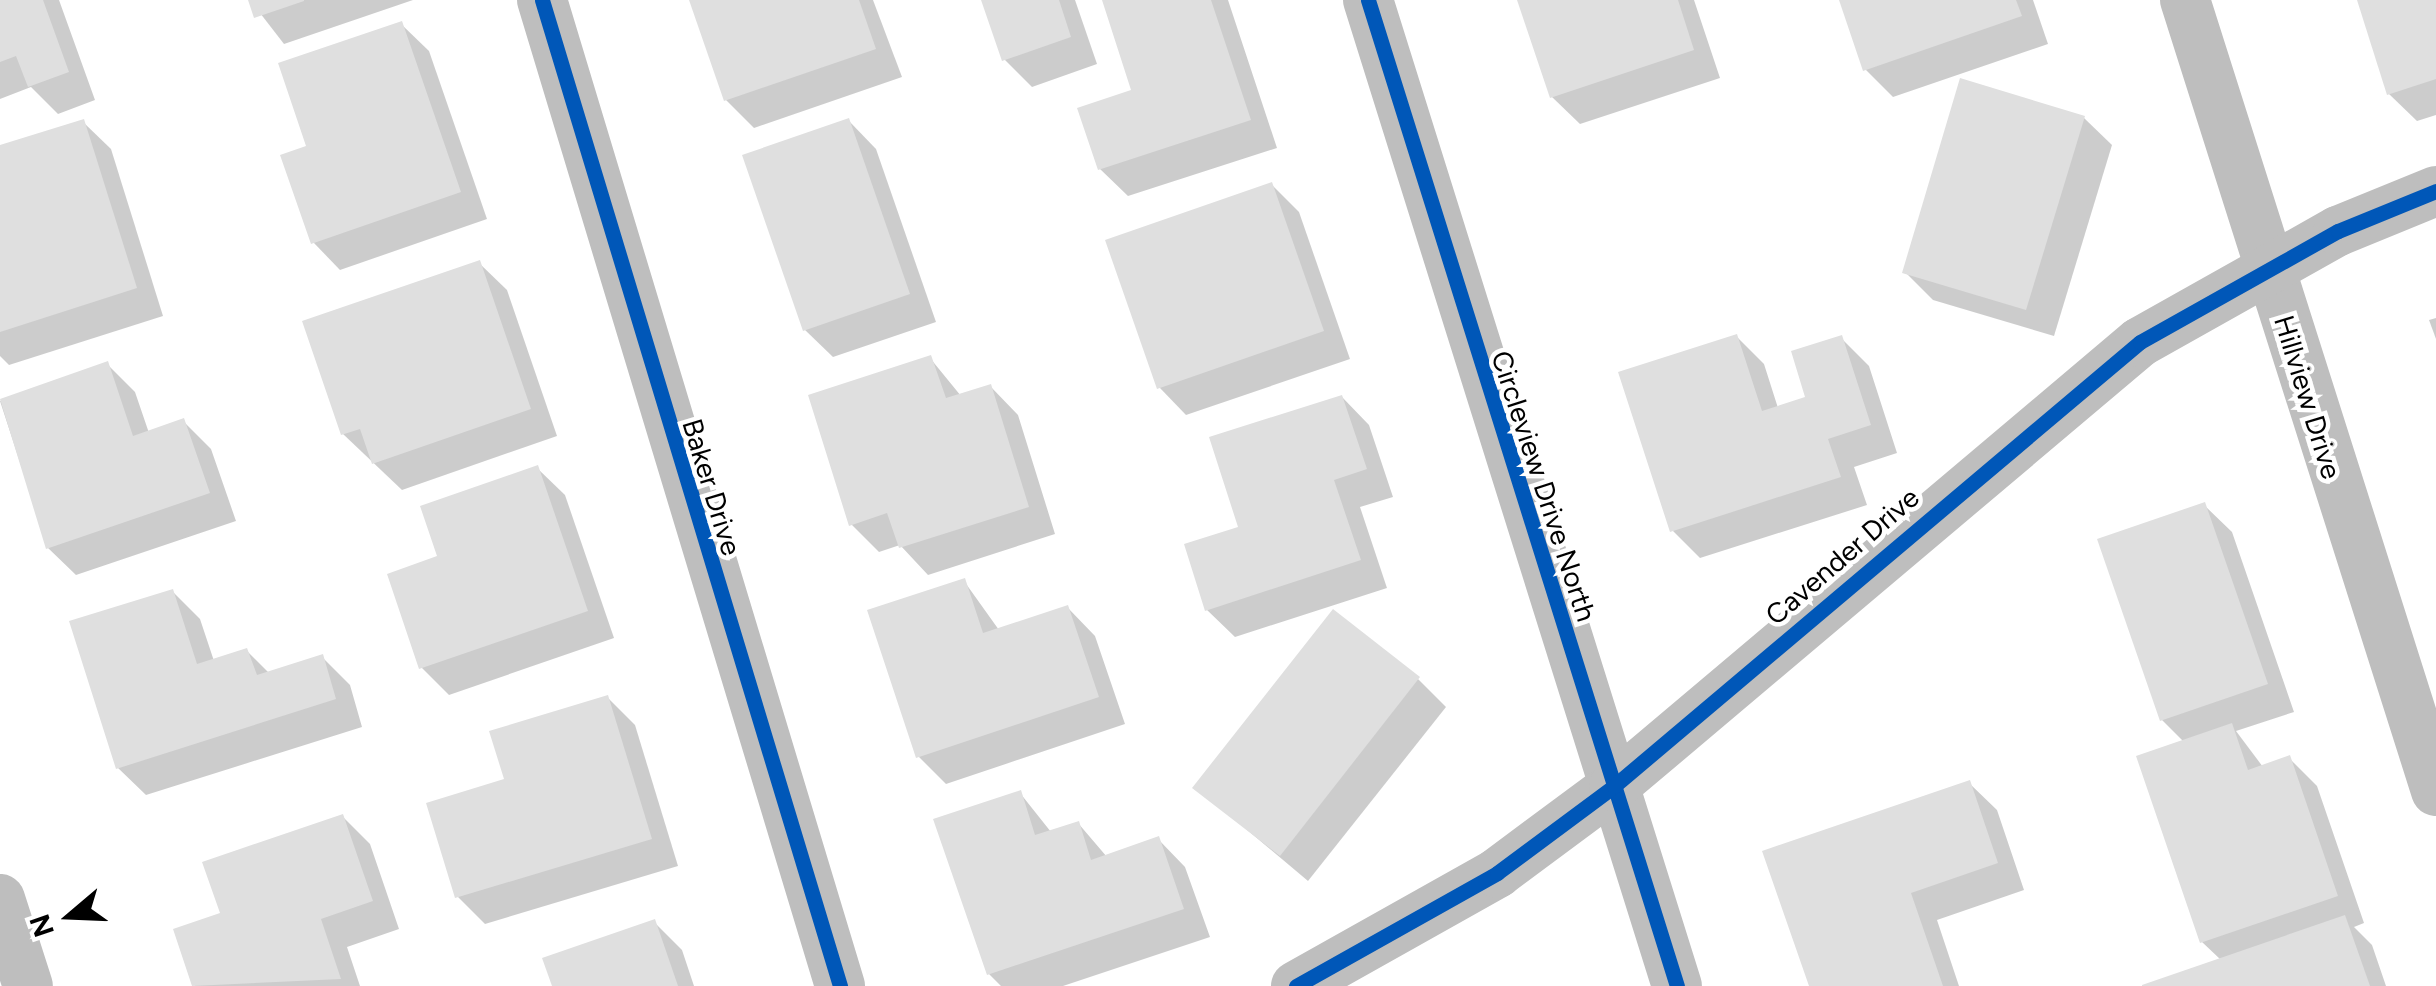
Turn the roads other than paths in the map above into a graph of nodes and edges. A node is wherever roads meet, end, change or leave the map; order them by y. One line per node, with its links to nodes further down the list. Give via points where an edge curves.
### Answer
1 (542, 0): 10 (street, Baker Drive)
2 (1368, 0): 6 (street, Circleview Drive North)
3 (2185, 0): 5 (street, Hillview Drive)
4 (2436, 191): 5 (street, Cavender Drive)
5 (2268, 268): 6 (street, Cavender Drive, via 2140,342 2018,436); 7 (street, Hillview Drive)
6 (1614, 786): 11 (street, Cavender Drive, via 1496,872); 12 (street, Circleview Drive North)
7 (2436, 792)
8 (0, 899): 9 (street)
9 (28, 986)
10 (840, 986)
11 (1296, 986)
12 (1677, 986)

